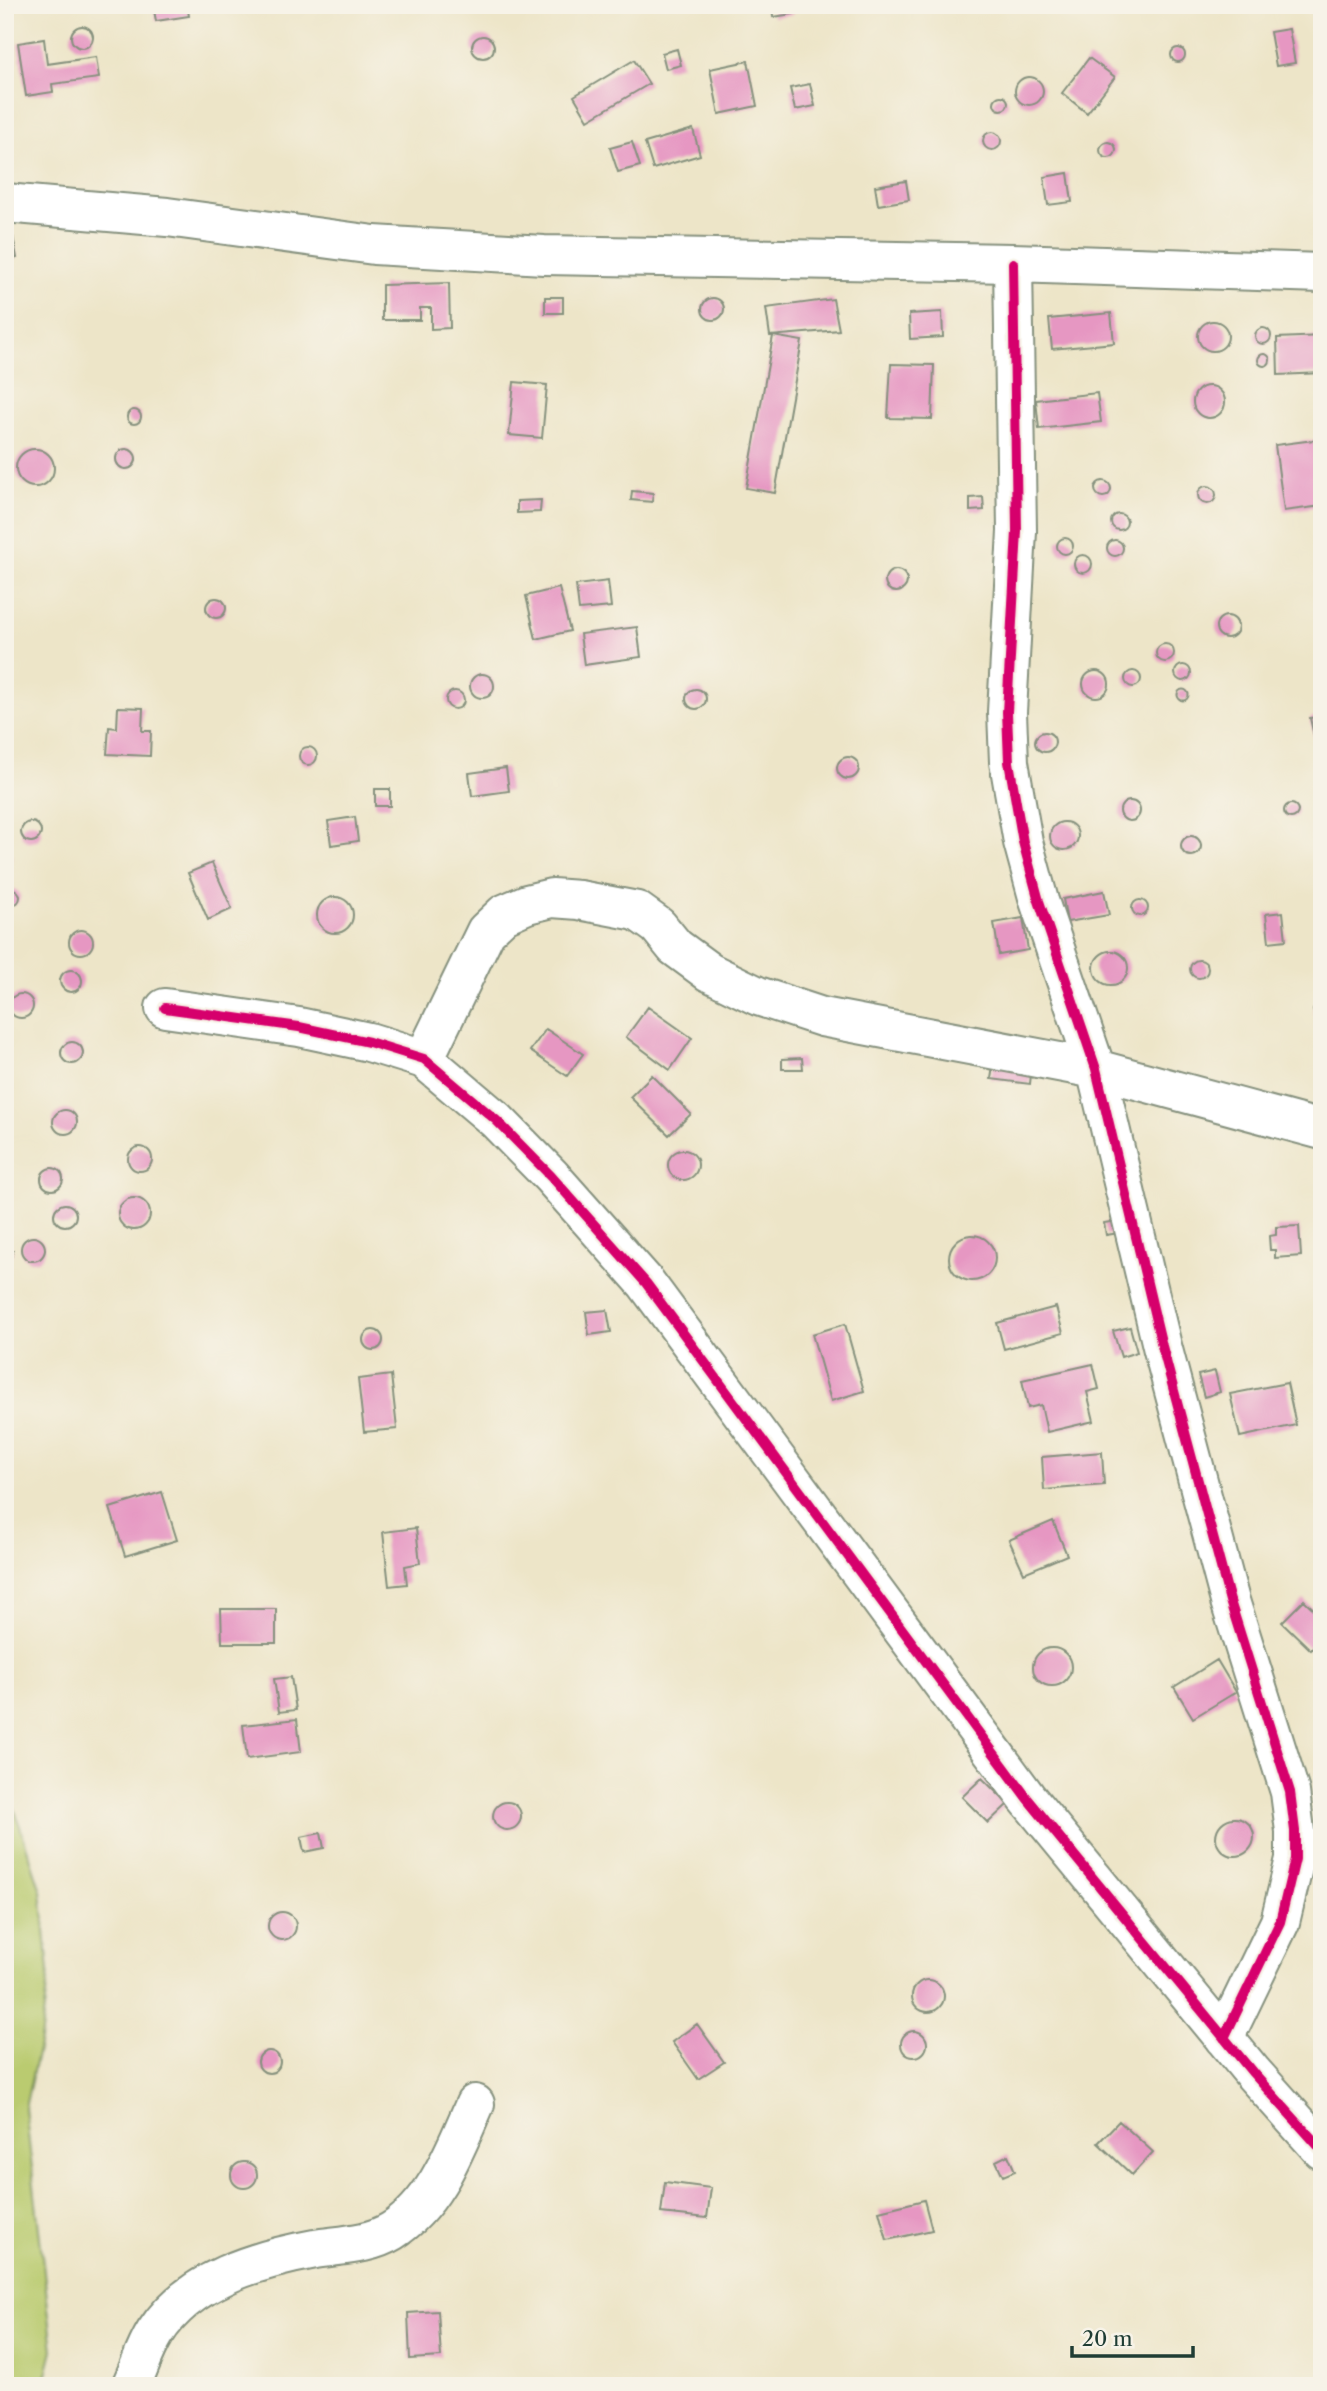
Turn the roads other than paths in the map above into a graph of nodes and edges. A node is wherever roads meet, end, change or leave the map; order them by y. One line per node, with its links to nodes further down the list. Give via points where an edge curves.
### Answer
1 (5, 203): 2 (street, via 167,217 374,245 531,254)
2 (1013, 263): 3 (street); 6 (street, via 1017,531 1007,712 1009,762 1039,901)
3 (1322, 274)
4 (164, 1008): 5 (street, via 299,1027)
5 (424, 1059): 6 (street, via 486,931 504,914 552,898 638,911 709,972 758,996 822,1017); 8 (street, via 496,1120 551,1175 646,1283 1027,1798)
6 (1096, 1069): 7 (street); 8 (street, via 1165,1359 1230,1601 1290,1792 1295,1858 1280,1922)
7 (1322, 1130)
8 (1224, 2038): 10 (street)
9 (475, 2104): 11 (street, via 432,2192 393,2230 369,2241 259,2262 205,2285 180,2302 155,2333)
10 (1322, 2150)
11 (131, 2386)

